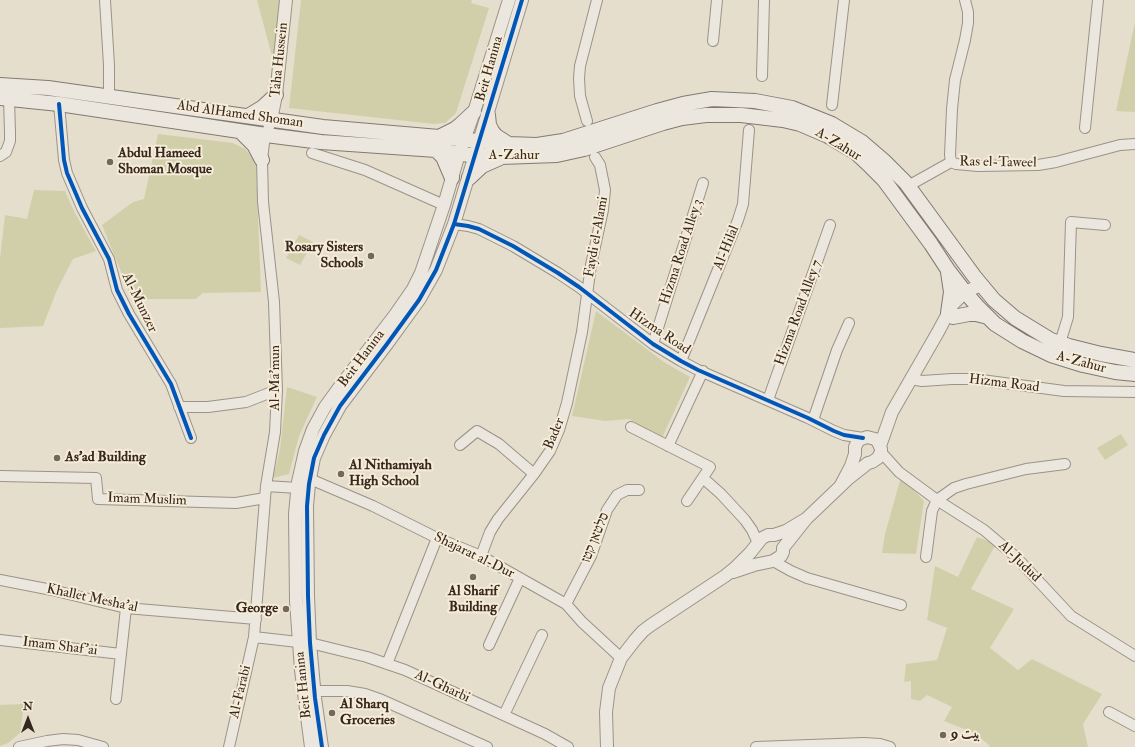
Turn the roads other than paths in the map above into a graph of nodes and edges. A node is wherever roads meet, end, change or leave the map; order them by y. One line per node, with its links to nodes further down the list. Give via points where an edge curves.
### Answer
1 (105, 0): 15 (street)
2 (286, 0): 14 (street, Taha Hussein)
3 (509, 0): 19 (street, Beit Hanina)
4 (522, 0): 20 (street, Beit Hanina)
5 (597, 0): 23 (street, via 578,78)
6 (717, 0): 11 (street)
7 (764, 0): 12 (street)
8 (844, 0): 18 (street)
9 (965, 0): 40 (street, Ras el-Taweel, via 968,23 955,80)
10 (1098, 0): 24 (street)
11 (713, 41)
12 (762, 76)
13 (0, 85): 15 (main road, Abd AlHamed Shoman, via 48,88)
14 (276, 95): 21 (main road); 22 (street, Taha Hussein)
15 (109, 97): 21 (main road, Abd AlHamed Shoman)
16 (4, 98): 17 (main road, Abd AlHamed Shoman); 36 (street, via 10,141 6,152)
17 (58, 104): 26 (main road, Abd AlHamed Shoman); 66 (street, Al-Munzer, via 67,173 109,259 117,290 171,384)
18 (832, 105)
19 (474, 112): 28 (street, Beit Hanina); 30 (main road)
20 (488, 115): 29 (street, Beit Hanina); 31 (main road, via 496,136)
21 (248, 116): 22 (main road, Abd AlHamed Shoman)
22 (272, 120): 27 (street, Al-Ma'mun); 30 (main road, Abd AlHamed Shoman)
23 (587, 121)
24 (1085, 128)
25 (749, 130): 58 (street, Al-Hilal, via 743,204)
26 (240, 131): 27 (main road, Abd AlHamed Shoman); 39 (main road, via 254,145)
27 (266, 135): 30 (main road, Abd AlHamed Shoman, via 321,142); 39 (street, Al-Ma'mun)
28 (464, 139): 29 (main road, Abd AlHamed Shoman); 30 (main road, Abd AlHamed Shoman); 34 (street, Beit Hanina)
29 (480, 141): 31 (main road, A-Zahur); 35 (street, Beit Hanina)
30 (438, 144): 34 (main road, Abd AlHamed Shoman); 41 (main road)
31 (508, 144): 44 (main road, A-Zahur, via 555,143 683,104 712,99 755,101 792,108 832,124 862,142 884,160)
32 (1135, 144): 40 (street, Ras el-Taweel, via 1120,145 1056,162 1038,164 978,166)
33 (312, 153): 45 (street, via 365,170)
34 (459, 154): 35 (main road, A-Zahur); 41 (street, Beit Hanina)
35 (476, 155): 37 (main road, A-Zahur); 42 (street, Beit Hanina)
36 (0, 156)
37 (501, 157): 42 (main road, via 482,166); 49 (main road, A-Zahur, via 557,155 584,149 663,123 698,116 741,115 800,124 828,136 855,152 871,167 884,180)
38 (595, 157): 51 (street, Faydi el-Alami, via 600,165 605,190)
39 (262, 160): 63 (street, Al-Ma'mun, via 263,202 274,302)
40 (951, 162): 44 (street)
41 (452, 178): 45 (street, Beit Hanina)
42 (469, 178): 46 (street, Beit Hanina)
43 (704, 183): 57 (street, Hizma Road Alley 3)
44 (908, 186): 50 (main road, A-Zahur)
45 (444, 205): 86 (street, Beit Hanina, via 413,289 325,407 313,429 305,451)
46 (454, 224): 51 (street, Hizma Road, via 479,229 513,246); 83 (street, Beit Hanina, via 436,270 419,300 340,406 314,458)
47 (830, 225): 65 (street, Hizma Road Alley 7)
48 (1105, 225): 56 (street, via 1071,222 1068,317)
49 (948, 270): 52 (main road, A-Zahur); 53 (main road)
50 (981, 285): 52 (street); 56 (main road, A-Zahur, via 1015,318 1050,340)
51 (587, 294): 57 (street, Hizma Road); 80 (street, Bader, via 567,403 550,451)
52 (968, 296): 53 (street, via 953,304); 54 (main road, A-Zahur)
53 (951, 315): 54 (main road, via 976,314); 62 (street, via 938,332)
54 (988, 317): 61 (main road, A-Zahur, via 1022,341 1051,355 1114,372)
55 (848, 323): 68 (street)
56 (1060, 343): 59 (main road, A-Zahur)
57 (653, 344): 58 (street, Hizma Road)
58 (681, 360): 60 (street, Hizma Road)
59 (1135, 360)
60 (703, 372): 65 (street, Hizma Road); 74 (street)
61 (1135, 374)
62 (911, 379): 64 (street, Hizma Road, via 922,381 952,378 1064,391); 67 (street)
63 (277, 390): 66 (street, via 246,402 208,407); 85 (street, Al-Ma'mun, via 275,432)
64 (1135, 392)
65 (768, 400): 68 (street, Hizma Road)
66 (179, 407): 72 (street, Al-Munzer)
67 (892, 412): 71 (street, via 876,430); 75 (street)
68 (813, 420): 70 (street, Hizma Road)
69 (631, 426): 74 (street)
70 (834, 431): 71 (street, Hizma Road, via 844,435); 76 (street, Hizma Road)
71 (865, 437): 75 (street, via 875,439); 76 (street, via 857,443)
72 (191, 438)
73 (460, 445): 80 (street, via 477,431 499,444)
74 (668, 446): 82 (street, via 710,468)
75 (881, 449): 77 (street, via 878,458); 79 (street, Al-Judud)
76 (855, 452): 77 (street, via 859,460); 84 (street)
77 (870, 463): 79 (street, Al-Judud); 84 (street)
78 (1065, 464): 89 (street, via 1026,469 966,484 954,488)
79 (899, 472): 89 (street, Al-Judud)
80 (534, 474): 97 (street, Bader, via 498,518)
81 (0, 476): 88 (street, Imam Muslim, via 96,478 98,499 236,503)
82 (703, 478): 90 (street); 91 (street)
83 (310, 479): 94 (street, Shajarat al-Dur, via 373,506); 111 (street, Beit Hanina, via 306,506)
84 (841, 485): 92 (street)
85 (266, 486): 86 (street); 88 (street, Al-Ma'mun)
86 (298, 488): 111 (street, Beit Hanina, via 295,514 296,601)
87 (640, 490): 104 (street, סלטאן קטז, via 627,490 617,495 606,510 591,556)
88 (265, 498): 107 (street, Al-Ma'mun)
89 (936, 500): 98 (street); 114 (street, Al-Judud, via 984,530 1010,552 1071,616)
90 (687, 501)
91 (745, 520): 93 (street); 95 (street)
92 (806, 520): 93 (street, via 786,531); 96 (street)
93 (771, 535): 95 (street, via 762,538); 96 (street, via 781,540)
94 (437, 538): 97 (street, Shajarat al-Dur); 116 (street)
95 (758, 544): 99 (street, via 758,554 764,560); 101 (street)
96 (783, 550): 99 (street, via 777,559); 100 (street, via 791,567)
97 (480, 556): 102 (street, Shajarat al-Dur)
98 (926, 557)
99 (771, 561): 100 (street); 101 (street)
100 (799, 575): 105 (street)
101 (725, 576): 115 (street, via 643,631)
102 (520, 578): 104 (street, Shajarat al-Dur); 112 (street)
103 (0, 580): 106 (street, Khallet Mesha'al)
104 (566, 604): 115 (street, Shajarat al-Dur)
105 (901, 605)
106 (126, 608): 107 (street, Khallet Mesha'al); 113 (street)
107 (256, 619): 109 (street, Al-Ma'mun)
108 (542, 635): 120 (street)
109 (254, 636): 111 (street, Al-Gharbi); 124 (street, Al-Farabi)
110 (0, 640): 113 (street, Imam Shaf'ai)
111 (304, 642): 116 (street, Al-Gharbi); 117 (street, Beit Hanina); 125 (street, Beit Hanina)
112 (489, 645)
113 (121, 654): 118 (street)
114 (1135, 656)
115 (621, 658): 129 (street, via 607,700)
116 (387, 664): 120 (street, Al-Gharbi)
117 (315, 691): 126 (street, Beit Hanina); 127 (street, via 364,694)
118 (116, 699)
119 (1109, 712): 121 (street)
120 (504, 715): 128 (street, Al-Gharbi)
121 (1135, 726)
122 (21, 747): 123 (street, via 70,739)
123 (104, 747)
124 (229, 747)
125 (311, 747)
126 (322, 747)
127 (487, 747)
128 (568, 747)
129 (607, 747)
130 (756, 747): 131 (street, via 864,743)
131 (890, 747)

